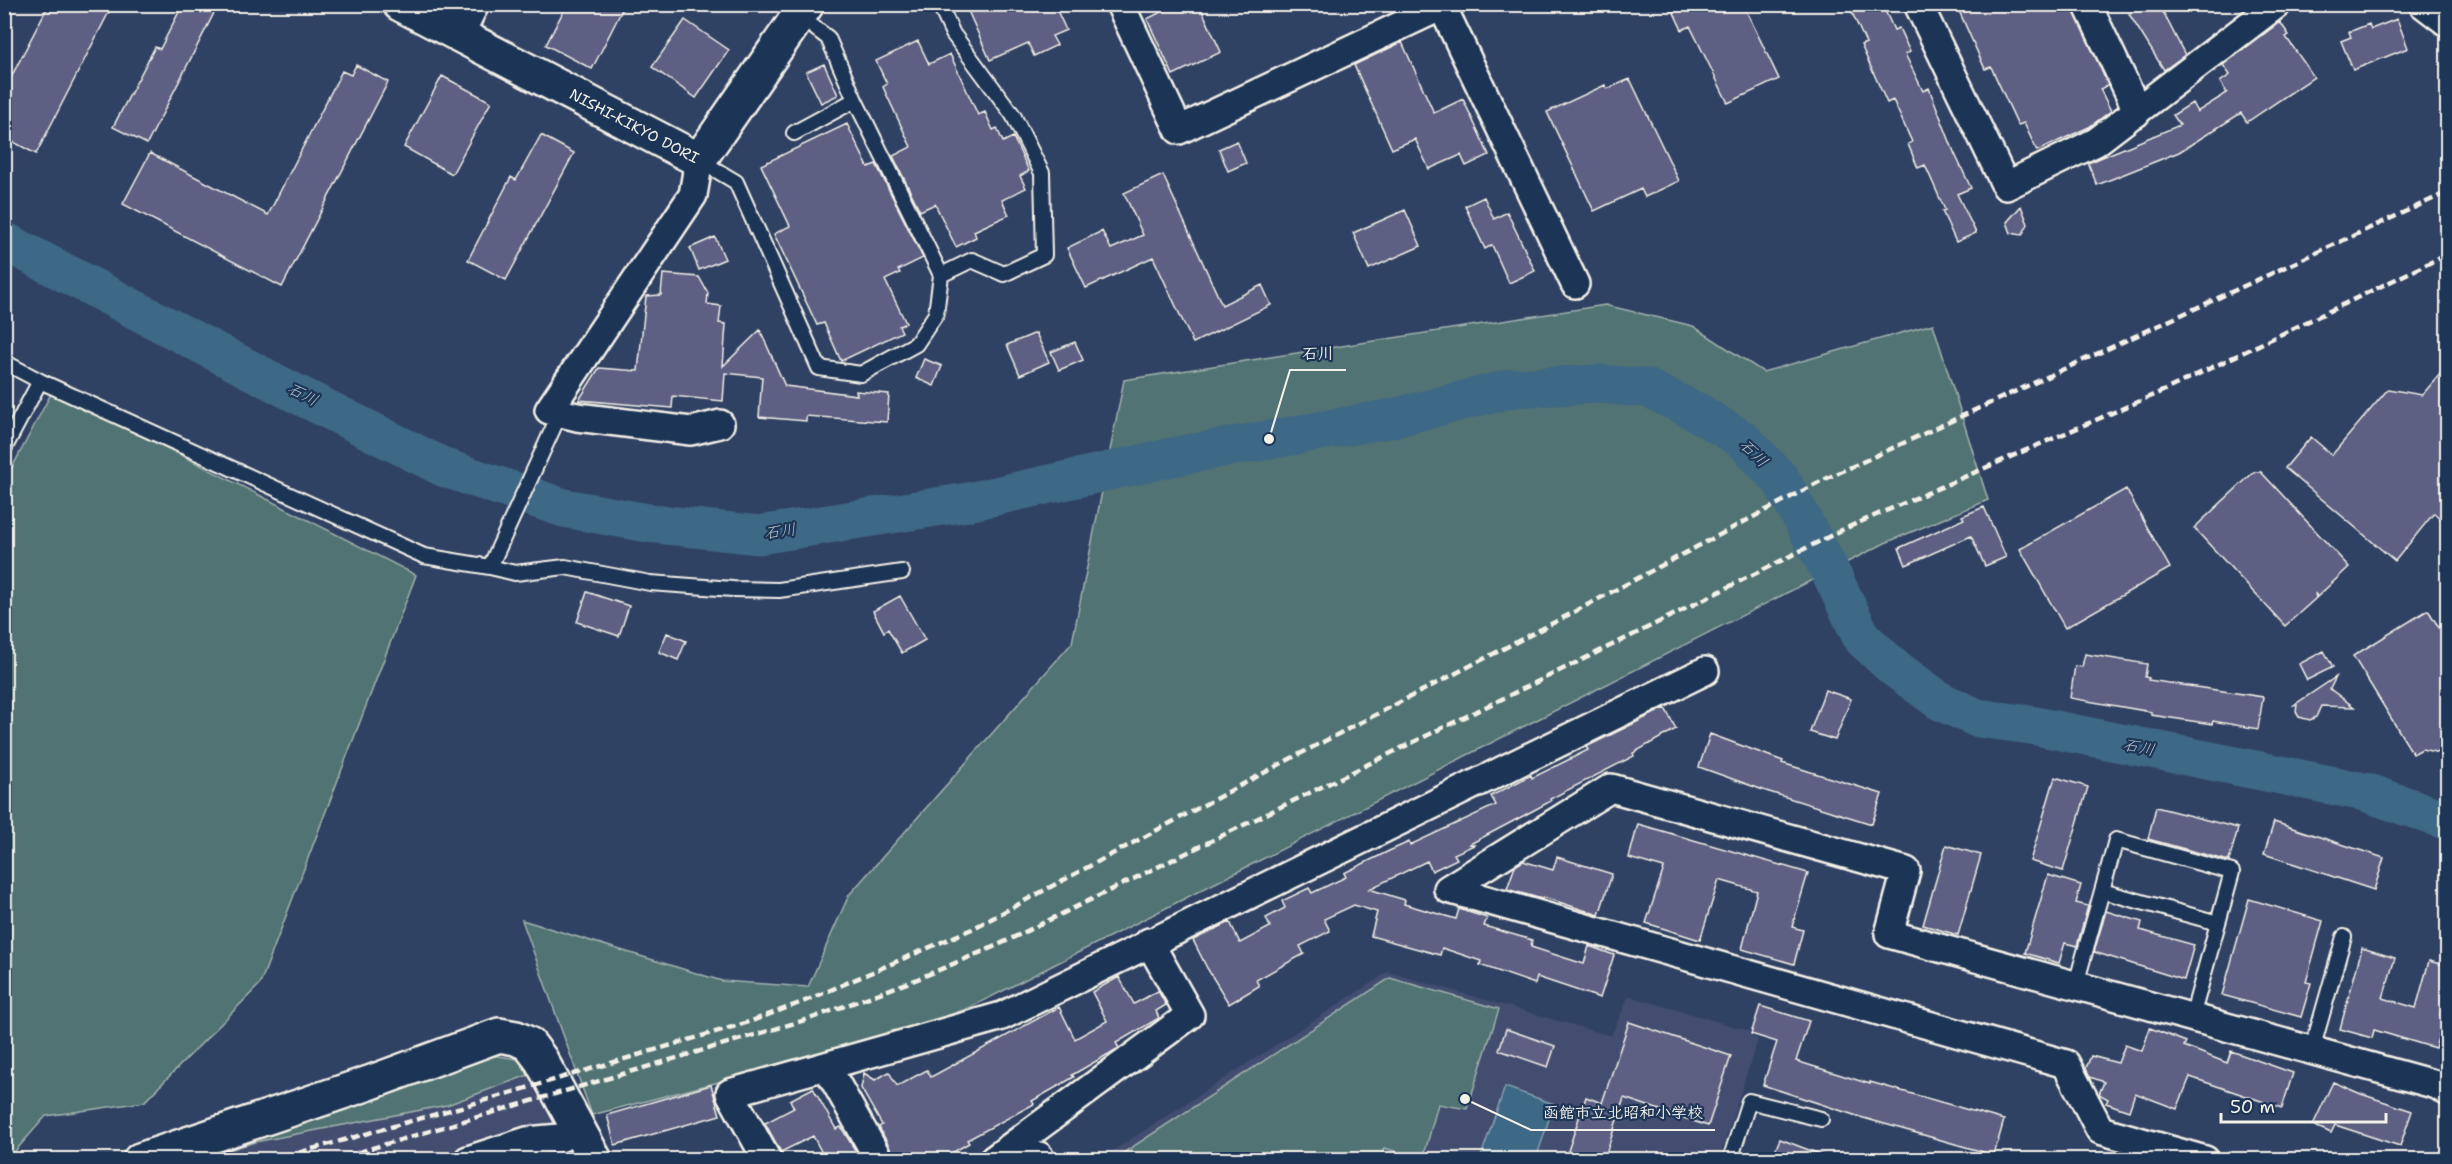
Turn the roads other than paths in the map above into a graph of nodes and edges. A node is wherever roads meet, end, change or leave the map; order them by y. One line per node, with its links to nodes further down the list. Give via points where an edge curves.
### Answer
1 (400, 4): 12 (street, NISHI-KIKYO DORI)
2 (476, 4): 12 (street)
3 (939, 4): 17 (lane, via 953,34 1013,115 1042,173 1044,255 1004,274 972,260)
4 (1120, 4): 9 (street, via 1179,130)
5 (1918, 4): 14 (street, via 2006,186 2096,142)
6 (2087, 4): 14 (street)
7 (2277, 4): 14 (street)
8 (2423, 4): 11 (street)
9 (1441, 5): 18 (street)
10 (803, 10): 13 (lane, via 828,38); 16 (street, NISHI-KIKYO DORI)
11 (2448, 23)
12 (459, 36): 16 (street, NISHI-KIKYO DORI)
13 (855, 100): 15 (lane); 17 (lane)
14 (2136, 113)
15 (794, 133)
16 (699, 160): 17 (lane, via 736,182 819,368 861,374 916,344 936,314); 21 (street, via 693,195 549,410)
17 (941, 275)
18 (1575, 284)
19 (4, 362): 20 (lane)
20 (40, 381): 23 (lane); 24 (lane, via 424,556)
21 (560, 412): 22 (street, via 691,431); 24 (lane)
22 (720, 424)
23 (4, 449)
24 (490, 567): 25 (lane, via 515,573 565,567 650,583 778,590)
25 (903, 572)
26 (1705, 671): 30 (street)
27 (2102, 891): 28 (lane); 28 (lane, via 2116,840 2232,872); 31 (lane)
28 (2218, 924): 32 (lane)
29 (2344, 937): 33 (lane)
30 (1149, 942): 34 (street, via 1002,1016); 43 (street, via 1190,1015)
31 (2076, 984): 32 (street); 45 (street, via 1889,934 1906,871 1611,788 1448,889 2066,1064 2100,1130)
32 (2192, 1017): 33 (street)
33 (2312, 1050): 35 (street, via 2437,1085)
34 (827, 1067): 41 (street, via 730,1093); 42 (street)
35 (2448, 1092)
36 (1821, 1119): 44 (lane, via 1749,1101)
37 (578, 1129): 38 (street, via 529,1044 499,1035); 39 (street, via 560,1138 527,1141); 40 (street)
38 (140, 1160)
39 (468, 1160)
40 (595, 1160)
41 (767, 1160)
42 (879, 1160)
43 (993, 1160)
44 (1730, 1160)
45 (2205, 1160)

